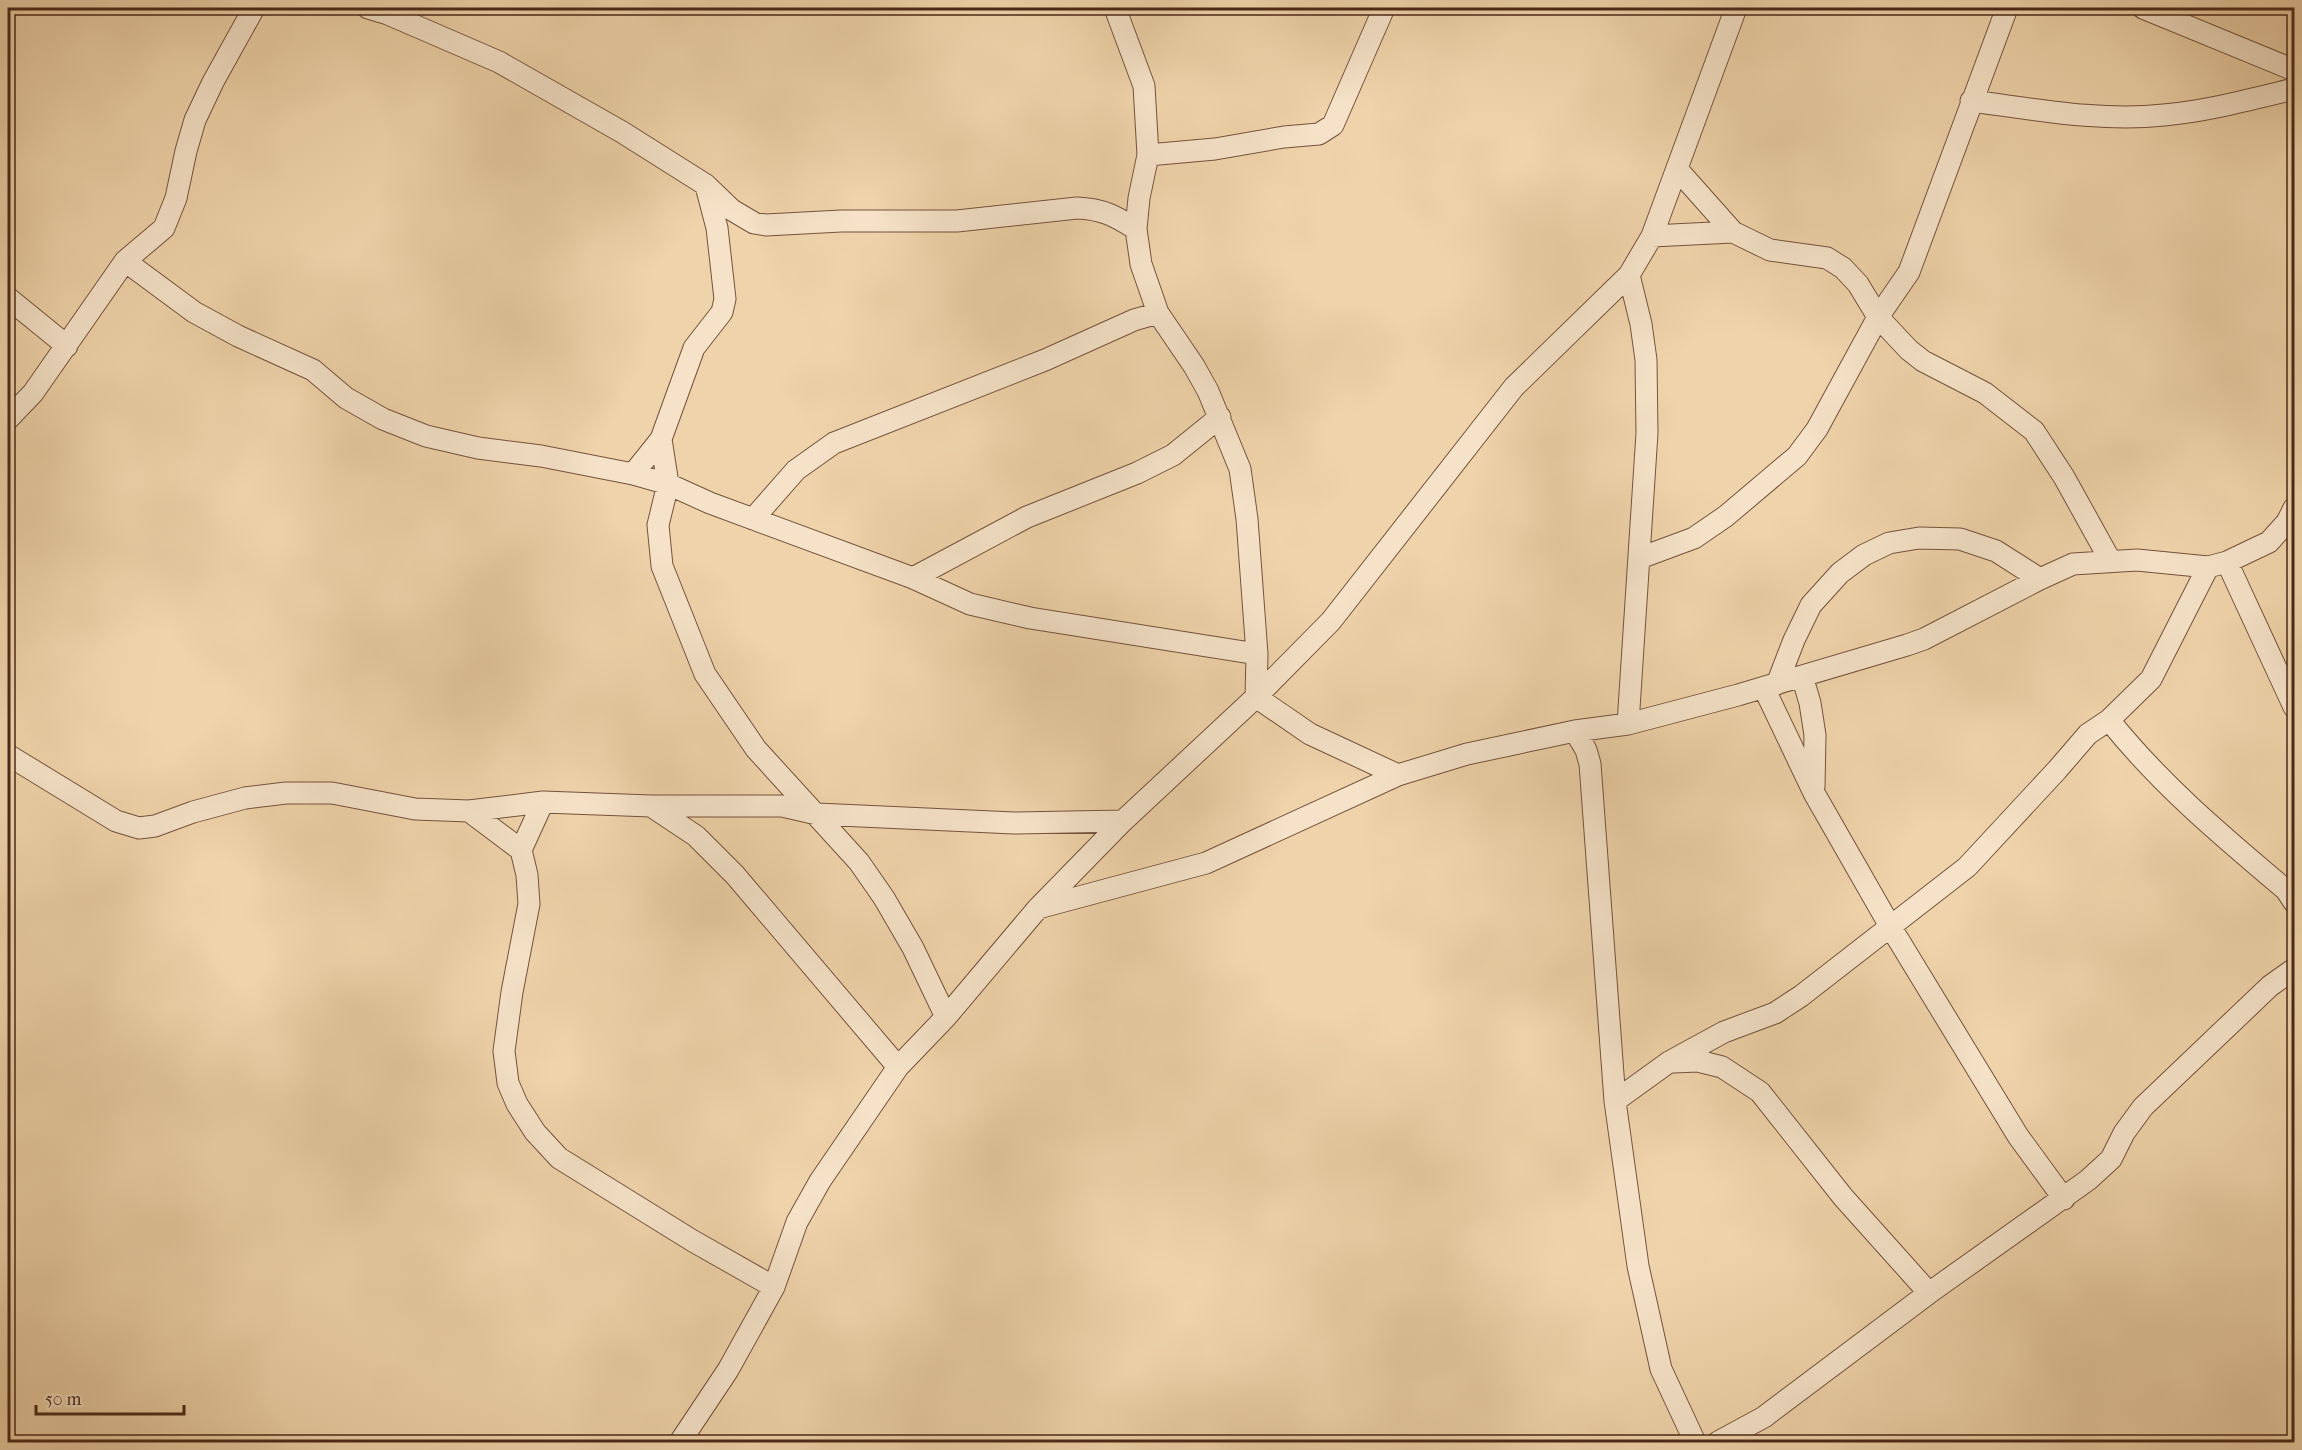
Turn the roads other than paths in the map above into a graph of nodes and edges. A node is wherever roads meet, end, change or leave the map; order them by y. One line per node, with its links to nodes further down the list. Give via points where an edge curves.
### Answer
1 (254, 8): 17 (street, via 195,120 177,198 164,228)
2 (368, 8): 13 (street, via 499,62)
3 (1115, 8): 11 (street, via 1144,86)
4 (1384, 8): 11 (street, via 1333,125 1319,134)
5 (1736, 8): 12 (street)
6 (2007, 8): 10 (street)
7 (2143, 8): 8 (street)
8 (2295, 70)
9 (2295, 89): 10 (street, via 2164,115 2123,117)
10 (1971, 101): 21 (street, via 1909,272)
11 (1148, 155): 14 (street)
12 (1677, 169): 15 (street); 16 (street)
13 (706, 185): 14 (street, via 732,210 754,223 766,225 957,222 1077,208 1111,214); 25 (street, via 717,228 724,291 722,312 694,348)
14 (1136, 229): 20 (street, via 1141,264)
15 (1733, 232): 16 (street); 21 (street, via 1770,249 1827,258 1844,268 1858,284)
16 (1652, 236): 18 (street)
17 (125, 261): 22 (street); 26 (street, via 194,312 313,370 346,398 383,420 478,448)
18 (1629, 275): 32 (street, via 1646,360 1647,433); 40 (street, via 1514,387 1331,621)
19 (8, 298): 22 (street)
20 (1158, 313): 23 (street, via 1194,366); 29 (street, via 834,443 796,470)
21 (1878, 317): 32 (street, via 1835,399 1797,456 1694,538); 33 (street, via 1923,361 1985,393 2034,431)
22 (68, 346): 24 (street)
23 (1220, 417): 35 (street, via 1173,455 1028,517); 37 (street, via 1240,469)
24 (8, 419)
25 (661, 439): 26 (street); 27 (street)
26 (633, 474): 27 (street)
27 (668, 484): 29 (street); 51 (street, via 658,525 662,566 705,674 756,749)
28 (2295, 508): 31 (street)
29 (753, 519): 35 (street)
30 (2295, 540): 31 (street)
31 (2269, 542): 34 (street)
32 (1640, 558): 43 (street)
33 (2110, 560): 34 (street); 36 (street, via 2073,564)
34 (2217, 565): 41 (street); 42 (street, via 2151,679)
35 (913, 578): 37 (street, via 970,604 1030,618)
36 (2040, 579): 38 (street, via 1924,639); 39 (street, via 1996,550 1960,539 1919,538 1889,543 1840,573 1811,606)
37 (1257, 654): 40 (street)
38 (1802, 676): 39 (street); 47 (street, via 1815,735)
39 (1771, 686): 43 (street); 47 (street)
40 (1256, 697): 46 (street, via 1310,734); 52 (street)
41 (2295, 707)
42 (2109, 720): 54 (street, via 2187,806); 56 (street, via 2088,734 1967,867)
43 (1628, 724): 44 (street)
44 (1575, 731): 46 (street, via 1467,754); 61 (street, via 1590,764)
45 (8, 755): 50 (street, via 116,821 139,828 245,798 286,793 332,793 415,809)
46 (1398, 775): 55 (street, via 1206,863)
47 (1814, 793): 56 (street)
48 (543, 802): 49 (street); 50 (street); 53 (street)
49 (651, 806): 51 (street, via 782,806); 60 (street, via 696,836 735,875)
50 (469, 811): 53 (street)
51 (817, 814): 52 (street, via 1014,823); 58 (street, via 884,898)
52 (1123, 821): 55 (street)
53 (521, 850): 63 (street, via 529,904 504,1051 508,1083 518,1104 535,1132 559,1158)
54 (2295, 902)
55 (1038, 909): 58 (street)
56 (1890, 926): 59 (street, via 1775,1013 1724,1032); 62 (street, via 2018,1136)
57 (2295, 969): 62 (street, via 2270,986 2143,1107 2111,1159)
58 (946, 1017): 60 (street)
59 (1669, 1062): 61 (street); 64 (street, via 1698,1061 1722,1067 1760,1092 1843,1197)
60 (898, 1067): 63 (street, via 820,1181 797,1222)
61 (1615, 1101): 66 (street, via 1638,1266 1661,1369)
62 (2064, 1199): 64 (street)
63 (774, 1287): 65 (street, via 728,1370)
64 (1929, 1293): 67 (street, via 1764,1416)
65 (680, 1443)
66 (1695, 1443)
67 (1718, 1443)

